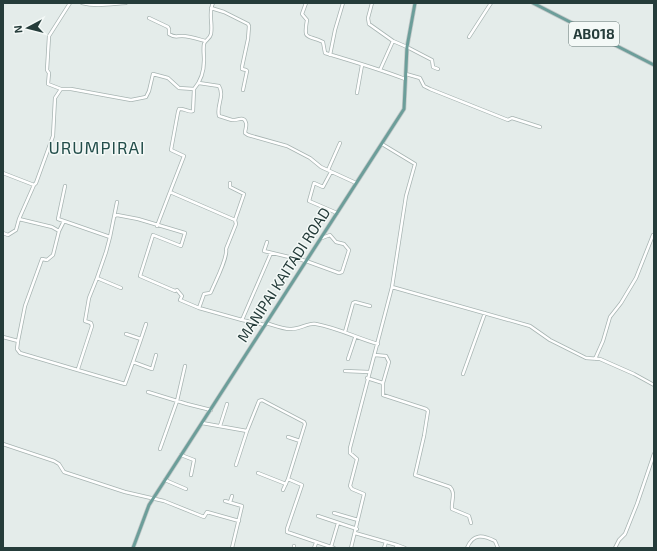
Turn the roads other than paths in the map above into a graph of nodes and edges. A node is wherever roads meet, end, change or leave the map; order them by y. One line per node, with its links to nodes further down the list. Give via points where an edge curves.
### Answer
1 (70, 3): 26 (street, via 49,36 48,84)
2 (82, 3): 3 (street)
3 (126, 3)
4 (213, 3): 12 (street)
5 (306, 3): 18 (street, via 302,14 307,20 306,35 323,42 324,52)
6 (343, 3): 18 (street)
7 (372, 3): 16 (street, via 369,24)
8 (415, 3): 17 (main road, MANIPAI KAITADI ROAD)
9 (491, 3): 14 (street)
10 (533, 3): 11 (main road, AB018)
11 (541, 5): 20 (main road, AB018)
12 (211, 8): 15 (street, via 211,34); 28 (street, via 249,26 242,67 247,72)
13 (150, 18): 15 (street, via 168,27 169,34 173,37)
14 (469, 37)
15 (205, 41): 25 (street)
16 (393, 41): 17 (street); 22 (street)
17 (407, 47): 21 (street, via 432,60 433,67); 23 (main road, MANIPAI KAITADI ROAD)
18 (330, 55): 19 (street)
19 (362, 65): 22 (street); 29 (street)
20 (654, 65)
21 (438, 69)
22 (380, 70): 24 (street)
23 (406, 74): 24 (main road, MANIPAI KAITADI ROAD); 30 (street, via 420,78 424,86 430,89 490,114)
24 (406, 79): 32 (main road, MANIPAI KAITADI ROAD, via 404,109)
25 (199, 83): 27 (street); 33 (street, via 219,86 219,116 232,120 243,119 247,124 245,133 248,135 287,146)
26 (61, 88): 27 (street, via 136,100 146,97 152,75 155,74 168,78 179,88); 38 (street, via 55,98 53,136)
27 (194, 89): 40 (street, via 193,111 183,108 178,112 171,150 184,156)
28 (243, 90)
29 (357, 93)
30 (540, 127)
31 (340, 143): 33 (street)
32 (382, 144): 37 (main road, MANIPAI KAITADI ROAD); 57 (street, via 415,164 406,196)
33 (328, 170): 34 (street)
34 (331, 172): 37 (street); 42 (street, via 323,187 314,183 309,201)
35 (3, 173): 38 (street)
36 (230, 183): 45 (street, via 230,187 244,194)
37 (357, 183): 42 (main road, MANIPAI KAITADI ROAD)
38 (34, 185): 44 (street)
39 (65, 186): 46 (street, via 58,219)
40 (170, 192): 45 (street); 47 (street)
41 (117, 202): 43 (street)
42 (338, 213): 52 (main road, MANIPAI KAITADI ROAD)
43 (115, 216): 47 (street, via 138,219); 51 (street)
44 (20, 219): 48 (street); 49 (street, via 16,230 8,235)
45 (235, 220): 60 (street, via 236,224 212,292 204,294)
46 (64, 221): 48 (street); 51 (street)
47 (157, 226): 60 (street, via 185,233 181,246 153,234 140,276 177,290 182,296 180,300)
48 (60, 231): 70 (street, via 53,255 47,260 42,259 25,306)
49 (3, 233)
50 (652, 235): 75 (street, via 636,278 610,317)
51 (110, 236): 56 (street)
52 (322, 238): 55 (main road, MANIPAI KAITADI ROAD); 55 (street, via 330,235 336,242 348,247 349,254 342,272)
53 (267, 242): 54 (street, via 264,251)
54 (271, 253): 55 (street); 62 (street)
55 (306, 261): 64 (main road, MANIPAI KAITADI ROAD)
56 (97, 278): 58 (street); 78 (street, via 86,310 85,321 92,326)
57 (392, 287): 61 (street); 71 (street)
58 (121, 288)
59 (370, 306): 65 (street, via 353,303)
60 (199, 308): 62 (street)
61 (485, 314): 75 (street, via 530,326 557,344 586,358); 81 (street)
62 (242, 320): 64 (street)
63 (146, 324): 69 (street)
64 (265, 324): 65 (street, via 290,330 315,323); 88 (main road, MANIPAI KAITADI ROAD)
65 (345, 332): 68 (street)
66 (126, 334): 69 (street)
67 (3, 337): 70 (street)
68 (355, 338): 71 (street); 74 (street)
69 (141, 339): 76 (street)
70 (18, 341): 78 (street, via 17,349 20,353)
71 (378, 344): 72 (street)
72 (375, 354): 80 (street); 83 (street, via 386,356 389,362)
73 (156, 355): 76 (street, via 152,369)
74 (348, 359)
75 (595, 359): 84 (street, via 616,366)
76 (133, 362): 78 (street, via 125,384)
77 (185, 366): 86 (street)
78 (78, 369)
79 (345, 371): 80 (street)
80 (369, 372): 82 (street)
81 (463, 374)
82 (368, 378): 83 (street); 112 (street, via 349,451 357,459 350,486 364,494)
83 (383, 383): 114 (street, via 382,393 385,396 426,409 428,412 415,476 453,488 452,509 469,516)
84 (654, 385)
85 (148, 392): 86 (street)
86 (177, 401): 88 (street); 95 (street)
87 (227, 404): 90 (street)
88 (211, 410): 89 (main road, MANIPAI KAITADI ROAD)
89 (202, 423): 90 (street); 97 (main road, MANIPAI KAITADI ROAD)
90 (220, 426): 91 (street)
91 (247, 431): 93 (street, via 259,401 262,400 304,422); 98 (street)
92 (288, 437): 93 (street)
93 (300, 441): 101 (street)
94 (3, 444): 107 (street, via 54,461 64,472)
95 (160, 449)
96 (654, 454): 130 (street, via 625,534)
97 (181, 456): 100 (street, via 194,460); 102 (main road, MANIPAI KAITADI ROAD)
98 (236, 464)
99 (258, 473): 103 (street)
100 (191, 475)
101 (288, 479): 103 (street); 119 (street, via 302,485 287,532)
102 (165, 480): 104 (street); 107 (main road, MANIPAI KAITADI ROAD)
103 (286, 484): 105 (street)
104 (186, 489)
105 (283, 490)
106 (232, 496): 109 (street)
107 (153, 499): 113 (street, via 204,517 207,512); 121 (main road, MANIPAI KAITADI ROAD)
108 (225, 501): 109 (street)
109 (230, 502): 113 (street, via 242,506)
110 (334, 513): 112 (street)
111 (318, 516): 115 (street)
112 (358, 520): 116 (street)
113 (238, 521): 122 (street)
114 (471, 522)
115 (338, 523): 116 (street); 124 (street)
116 (357, 529): 117 (street)
117 (356, 533): 118 (street); 125 (street)
118 (386, 542): 120 (street); 126 (street)
119 (316, 543): 123 (street); 124 (street)
120 (397, 547): 127 (street)
121 (134, 548)
122 (232, 548)
123 (314, 548)
124 (332, 548)
125 (351, 548)
126 (384, 548)
127 (406, 548)
128 (467, 548): 129 (street, via 469,543 481,536 495,541)
129 (498, 548)
130 (615, 548)

